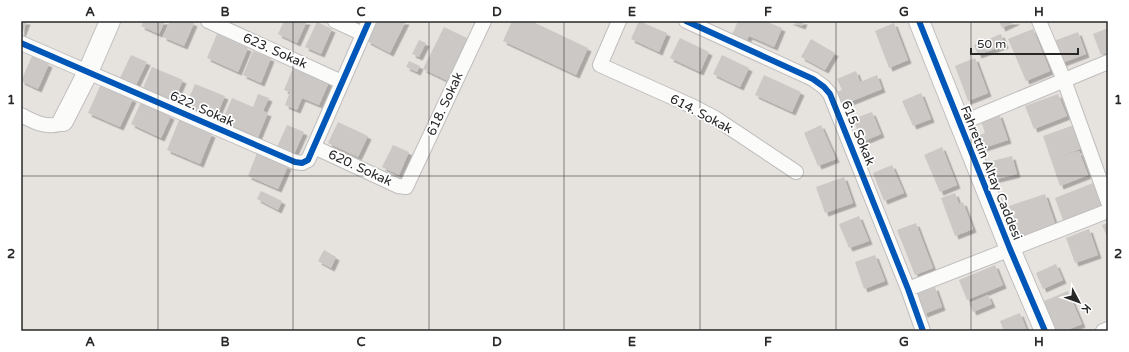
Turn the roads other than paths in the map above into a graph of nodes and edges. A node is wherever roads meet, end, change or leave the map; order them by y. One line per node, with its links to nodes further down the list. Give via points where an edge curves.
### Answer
1 (110, 21): 13 (street)
2 (208, 21): 15 (street, 623. Sokak)
3 (335, 21): 10 (street)
4 (369, 21): 10 (street)
5 (484, 21): 21 (street, 618. Sokak)
6 (619, 21): 20 (street, 614. Sokak, via 600,65 715,118)
7 (686, 21): 25 (street, 615. Sokak, via 813,79 830,94)
8 (919, 21): 18 (street, Fahrettin Altay Caddesi)
9 (1038, 21): 14 (street)
10 (363, 34): 15 (street)
11 (21, 43): 13 (street, 622. Sokak)
12 (1108, 62): 14 (street)
13 (88, 72): 17 (street); 19 (street, 622. Sokak, via 295,162 308,160)
14 (1064, 80): 18 (street); 22 (street)
15 (342, 82): 19 (street)
16 (21, 115): 17 (street, via 47,126)
17 (63, 121)
18 (959, 124): 24 (street, Fahrettin Altay Caddesi)
19 (314, 147): 21 (street, 620. Sokak, via 398,186)
20 (796, 172)
21 (406, 187)
22 (1108, 202)
23 (1108, 211): 24 (street)
24 (1010, 249): 25 (street); 28 (street, Fahrettin Altay Caddesi)
25 (908, 289): 27 (street, 615. Sokak)
26 (1108, 329): 29 (street)
27 (923, 331)
28 (1045, 331)
29 (1103, 331)

